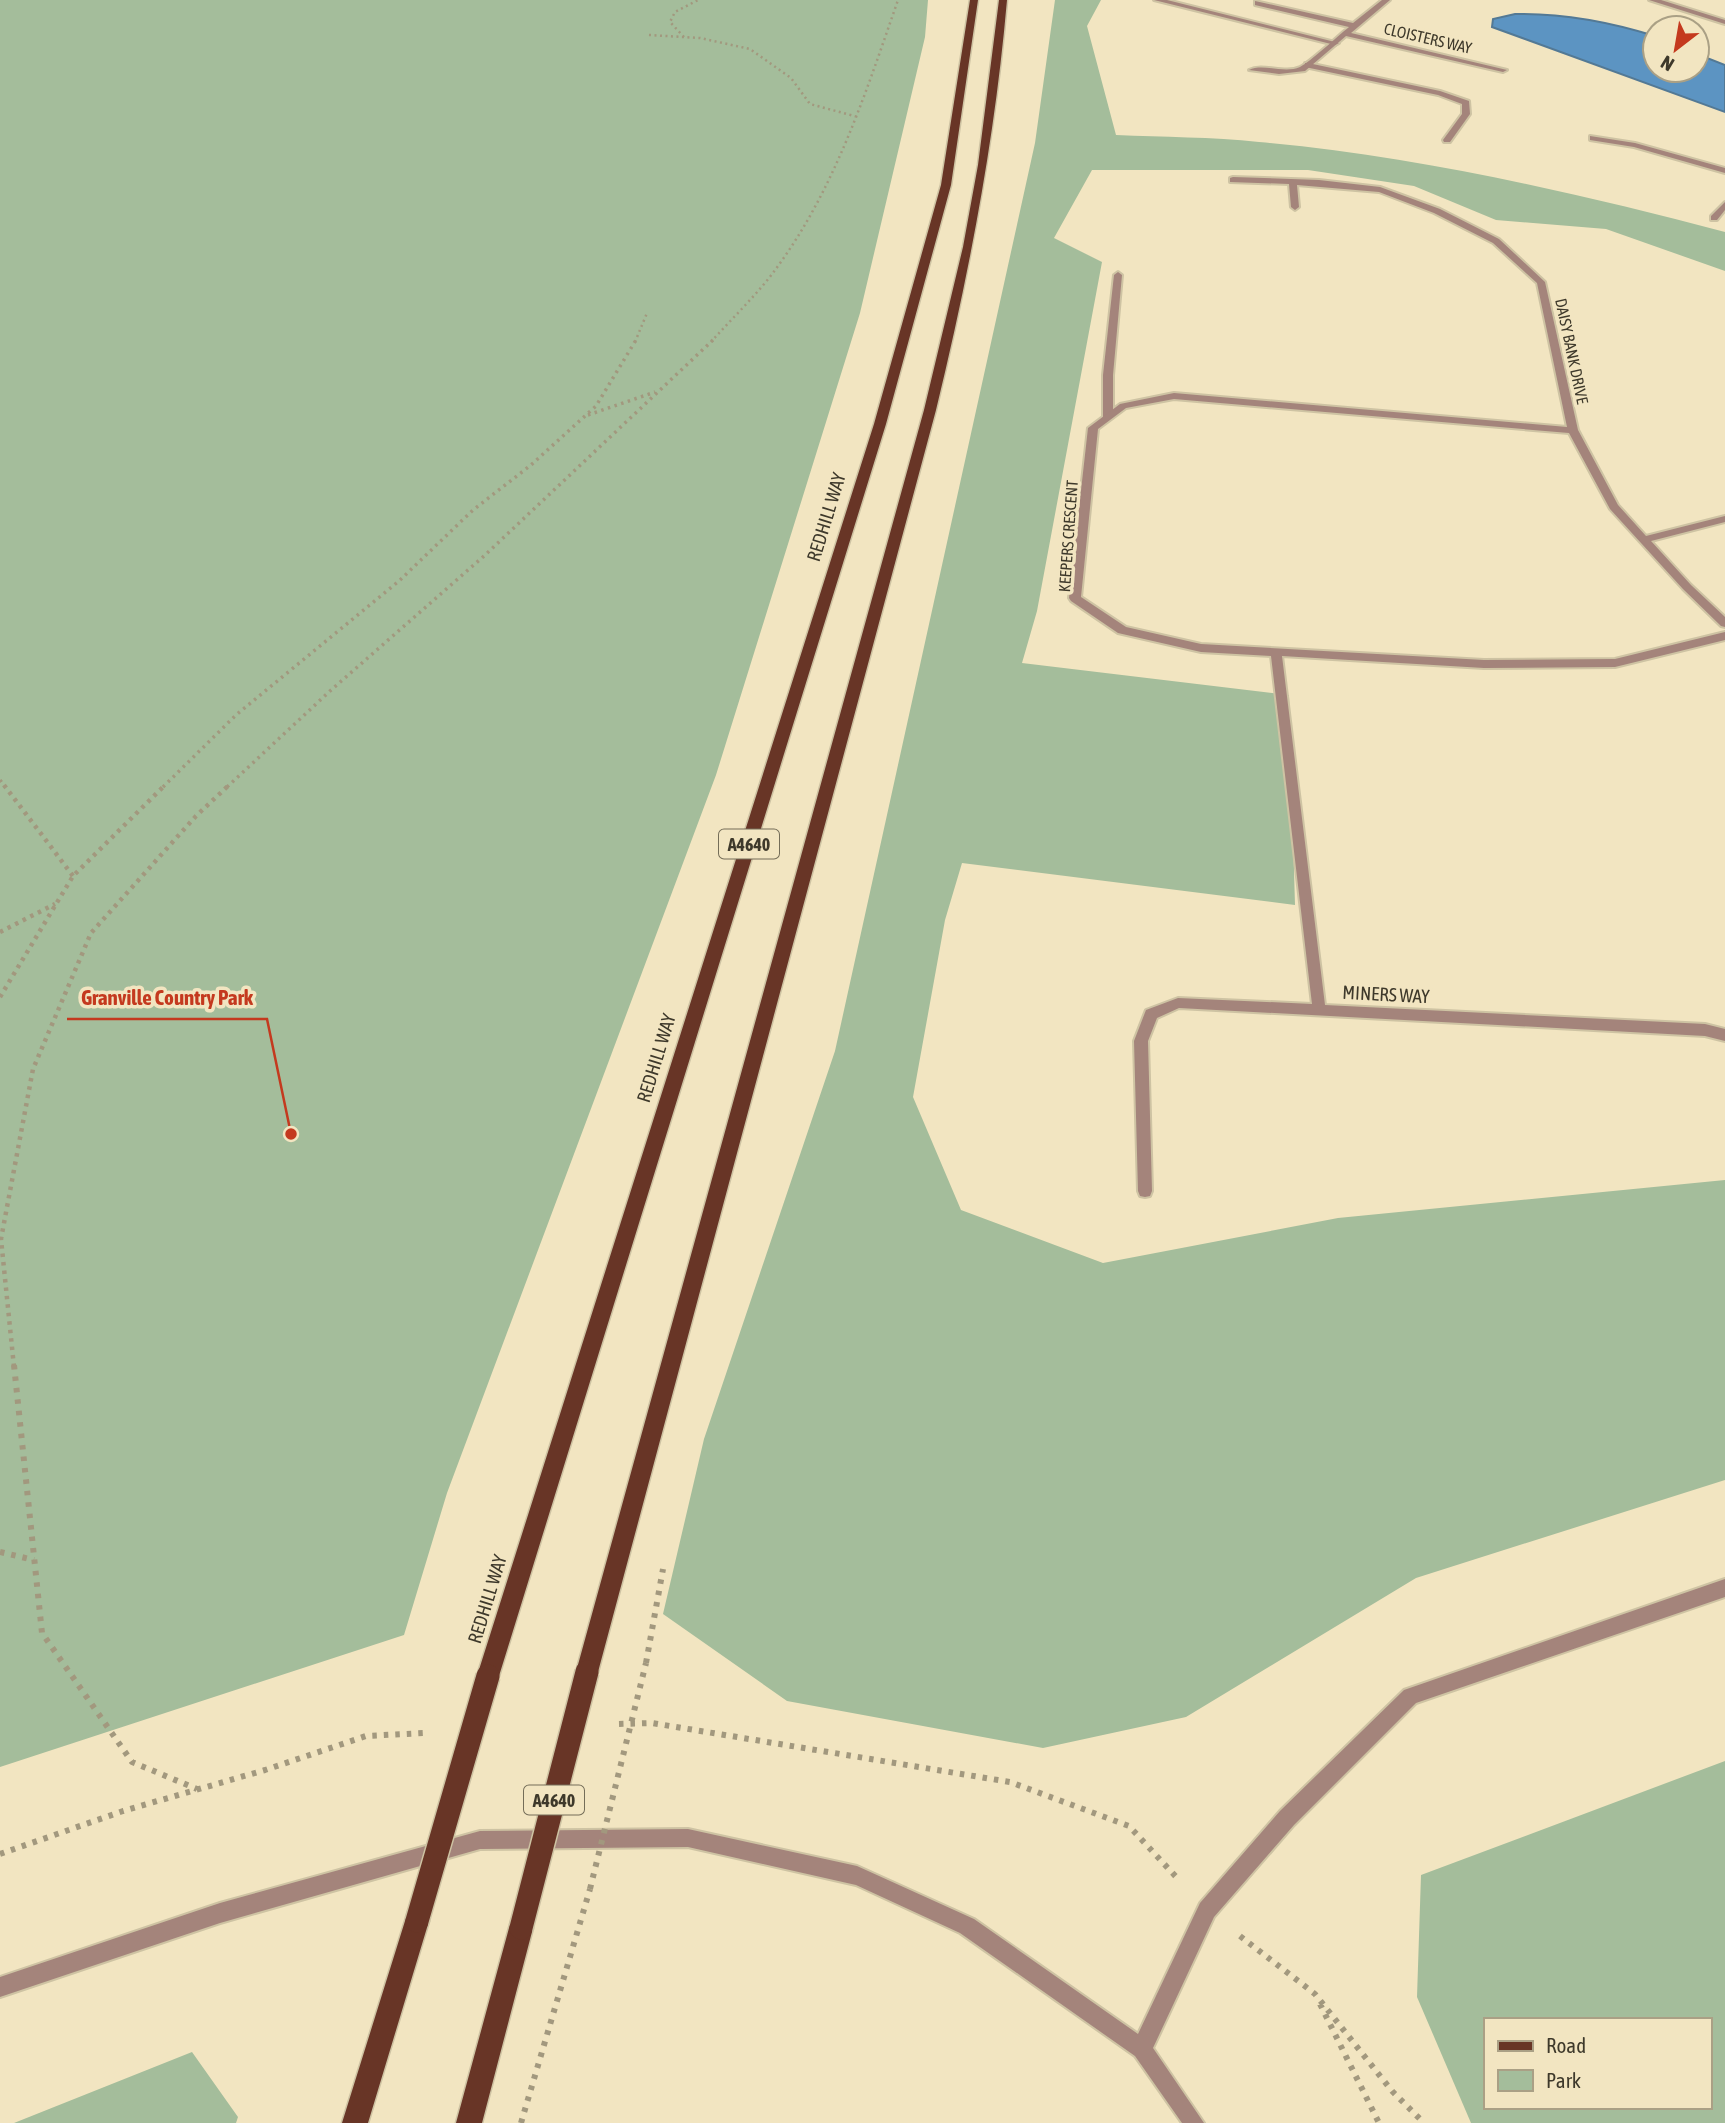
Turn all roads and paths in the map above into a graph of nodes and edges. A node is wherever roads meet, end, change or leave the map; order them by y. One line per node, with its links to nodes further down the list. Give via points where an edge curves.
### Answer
1 (698, 0): 13 (path, via 675,12 670,22)
2 (898, 0): 18 (path)
3 (1003, 0): 59 (main road, A4640, bridge, via 994,99 962,276)
4 (1158, 0): 14 (street)
5 (1386, 0): 10 (street, CLOISTERS WAY)
6 (1653, 0): 9 (street)
7 (975, 1): 58 (main road, REDHILL WAY / A4640, bridge, via 946,185 880,424 488,1676)
8 (1258, 3): 10 (street)
9 (1725, 22)
10 (1355, 26): 12 (street, CLOISTERS WAY)
11 (649, 34): 13 (path)
12 (1346, 34): 14 (street, CLOISTERS WAY); 17 (street, CLOISTERS WAY)
13 (684, 37): 18 (path, via 750,48 791,78 810,104)
14 (1335, 43): 15 (street, CLOISTERS WAY)
15 (1308, 65): 16 (street, CLOISTERS WAY, via 1279,72); 20 (street, via 1440,93 1466,103 1466,114)
16 (1253, 70)
17 (1503, 70)
18 (858, 117): 29 (path, via 806,226 777,268 698,357)
19 (1593, 138): 21 (street)
20 (1447, 140)
21 (1725, 170)
22 (1233, 180): 23 (street, DAISY BANK DRIVE)
23 (1293, 182): 25 (street); 32 (street, DAISY BANK DRIVE, via 1380,190 1437,211 1496,242 1541,282)
24 (1725, 205): 26 (street)
25 (1295, 207)
26 (1714, 218)
27 (1118, 275): 31 (street)
28 (647, 313): 30 (path, via 631,351 596,406)
29 (660, 391): 30 (path); 47 (path, via 196,816 91,933 33,1069 1,1239)
30 (584, 416): 39 (path, via 398,581 236,715)
31 (1108, 417): 32 (street, via 1123,405 1174,396); 37 (street, KEEPERS CRESCENT, via 1093,428 1075,598 1122,630 1201,648)
32 (1573, 430): 34 (street, DAISY BANK DRIVE, via 1614,507)
33 (1725, 519): 34 (street)
34 (1644, 540): 35 (street, DAISY BANK DRIVE)
35 (1725, 623)
36 (1725, 636): 37 (street, KEEPERS CRESCENT, via 1615,663 1484,664)
37 (1276, 653): 43 (street, MINERS WAY)
38 (0, 780): 39 (path)
39 (73, 876): 40 (path)
40 (56, 904): 41 (path); 42 (path)
41 (0, 932)
42 (0, 997)
43 (1319, 1009): 44 (street, MINERS WAY, via 1704,1030); 45 (street, via 1178,1003 1151,1014 1141,1041)
44 (1725, 1035)
45 (1145, 1191)
46 (0, 1552): 47 (path)
47 (34, 1560): 52 (path, via 42,1633 132,1762)
48 (1725, 1588): 54 (street, via 1410,1696 1287,1818)
49 (646, 1663): 60 (path, bridge, via 590,1889)
50 (612, 1725): 54 (path, via 652,1723 1010,1782 1129,1826)
51 (434, 1733): 52 (path, via 366,1736)
52 (197, 1789): 53 (path)
53 (0, 1854)
54 (1207, 1910): 56 (path); 57 (street)
55 (0, 1987): 57 (street, via 220,1913 480,1840 688,1838 857,1876 967,1926)
56 (1315, 1994): 62 (path); 63 (path, via 1392,2091)
57 (1143, 2049): 61 (street)
58 (355, 2123)
59 (469, 2123)
60 (521, 2123)
61 (1194, 2123)
62 (1379, 2123)
63 (1424, 2123)

